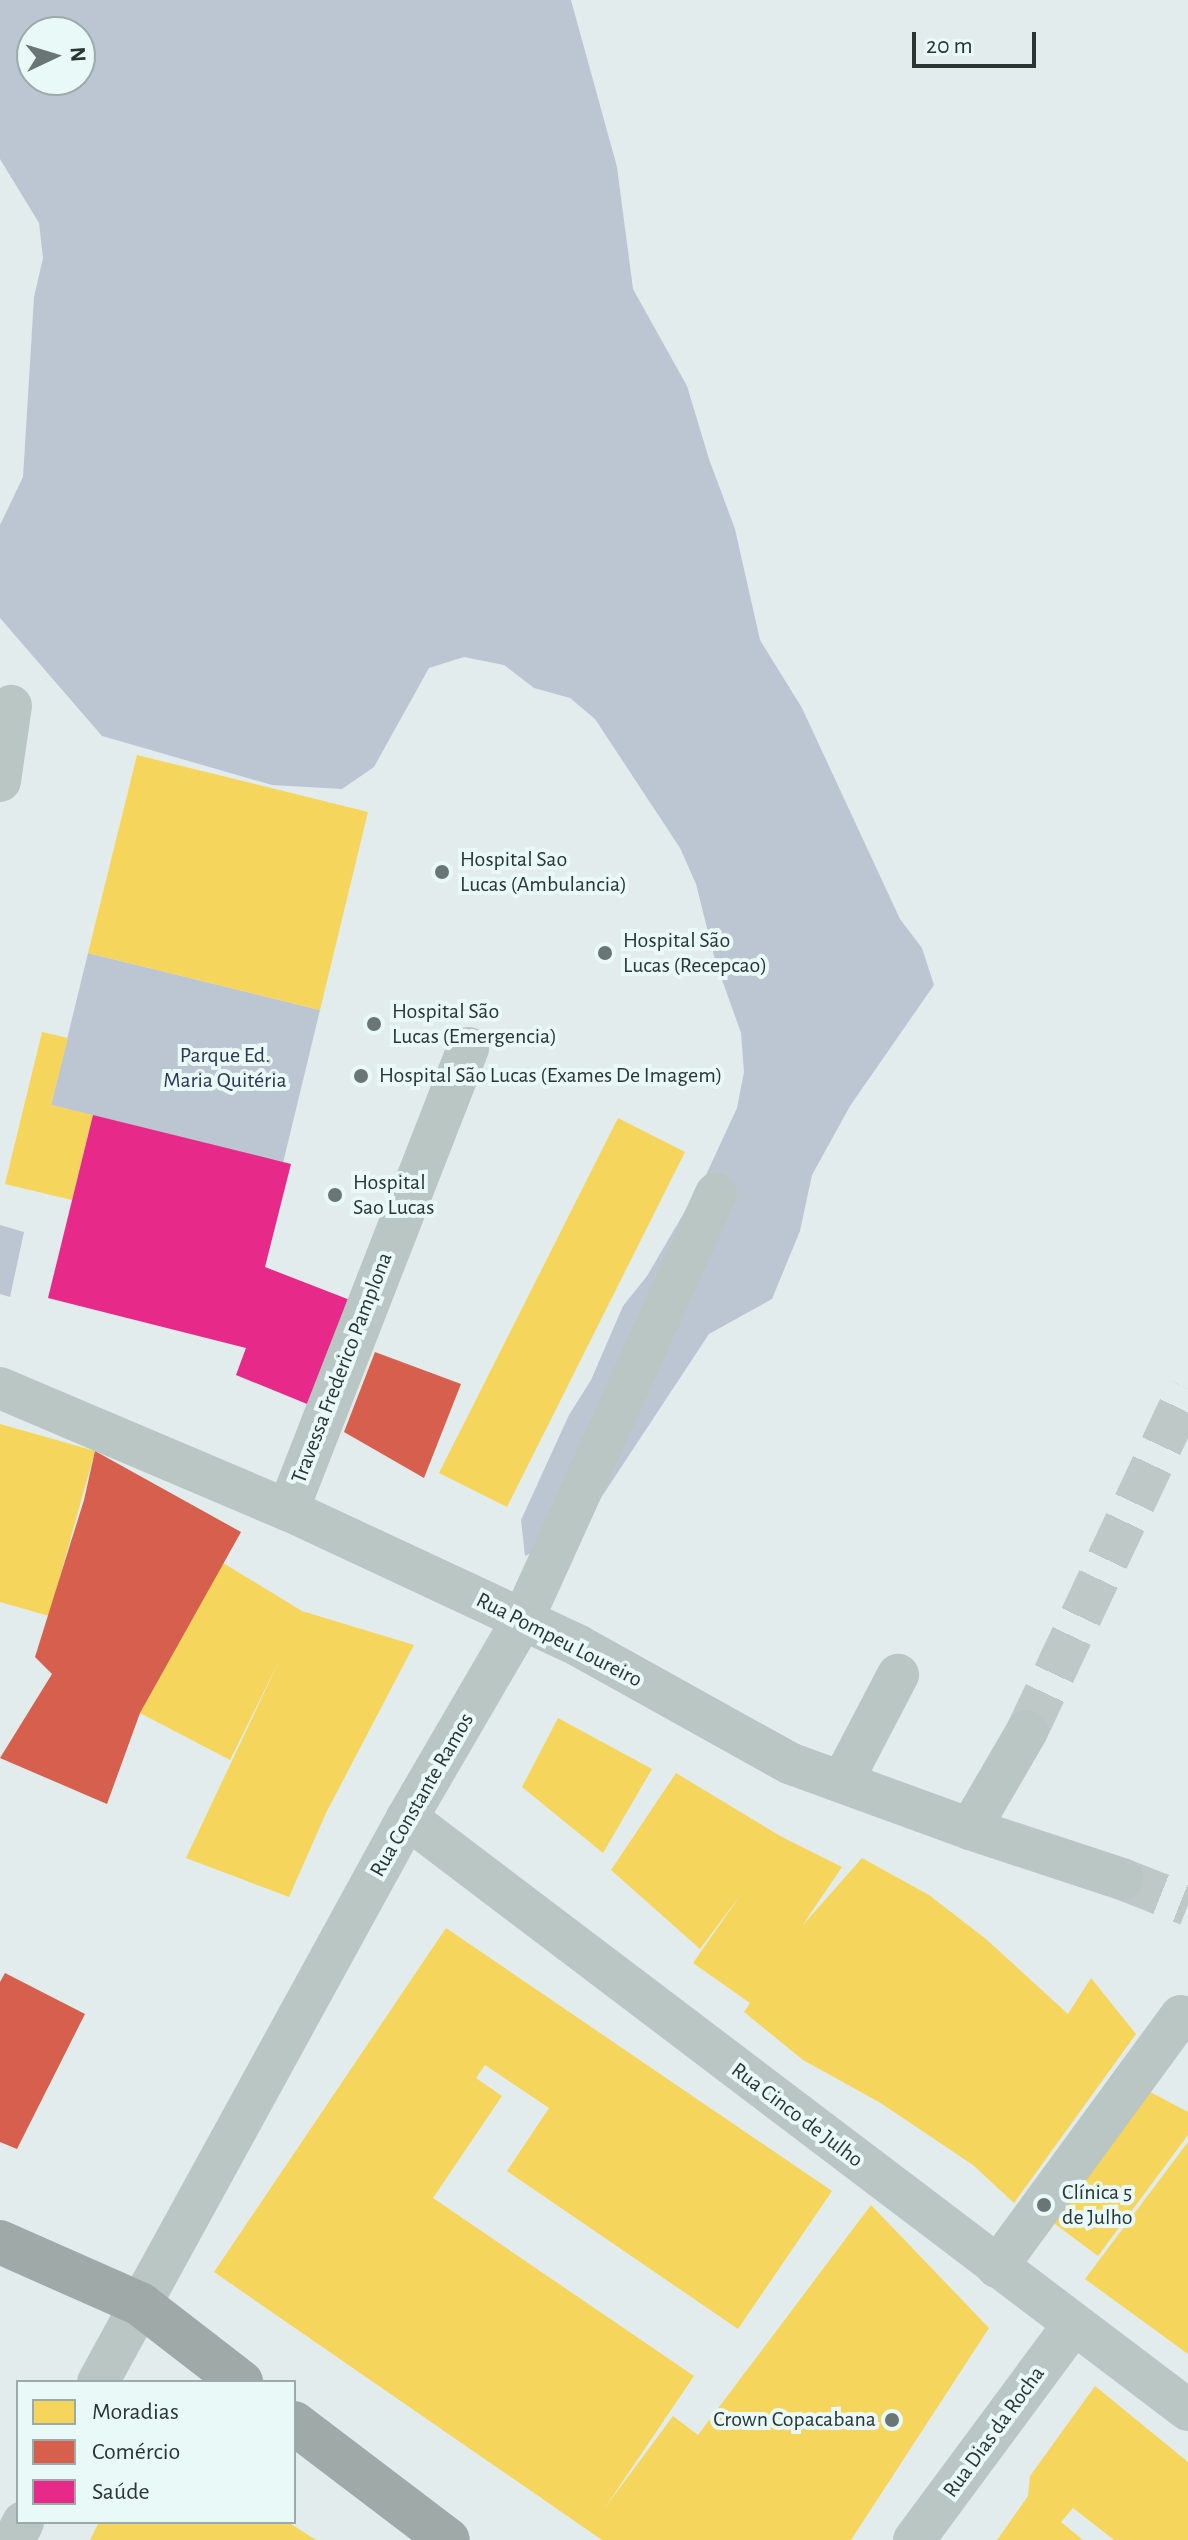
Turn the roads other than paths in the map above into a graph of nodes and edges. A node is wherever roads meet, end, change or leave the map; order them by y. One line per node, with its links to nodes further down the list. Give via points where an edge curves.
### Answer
1 (11, 706): 2 (street)
2 (0, 781)
3 (468, 1048): 6 (street, Travessa Frederico Pamplona)
4 (716, 1194): 7 (street, Rua Constante Ramos)
5 (0, 1388): 6 (street, Rua Pompeu Loureiro)
6 (288, 1510): 7 (street, Rua Pompeu Loureiro)
7 (523, 1619): 10 (street, Rua Pompeu Loureiro, via 789,1763); 11 (street, Rua Constante Ramos)
8 (898, 1675): 10 (street)
9 (1027, 1731): 12 (street)
10 (842, 1782): 12 (street, Rua Pompeu Loureiro)
11 (407, 1818): 16 (street, Rua Cinco de Julho); 17 (street, Rua Constante Ramos)
12 (970, 1829): 13 (street, Rua Pompeu Loureiro)
13 (1122, 1879)
14 (1181, 2016): 16 (street)
15 (0, 2242): 17 (main road)
16 (997, 2267): 18 (street, Rua Cinco de Julho)
17 (140, 2304): 19 (street, Rua Constante Ramos); 20 (main road)
18 (1073, 2325): 21 (street, Rua Cinco de Julho); 24 (street, Rua Dias da Rocha)
19 (99, 2380)
20 (238, 2380)
21 (1188, 2410)
22 (296, 2425): 23 (main road)
23 (448, 2540)
24 (914, 2540)

